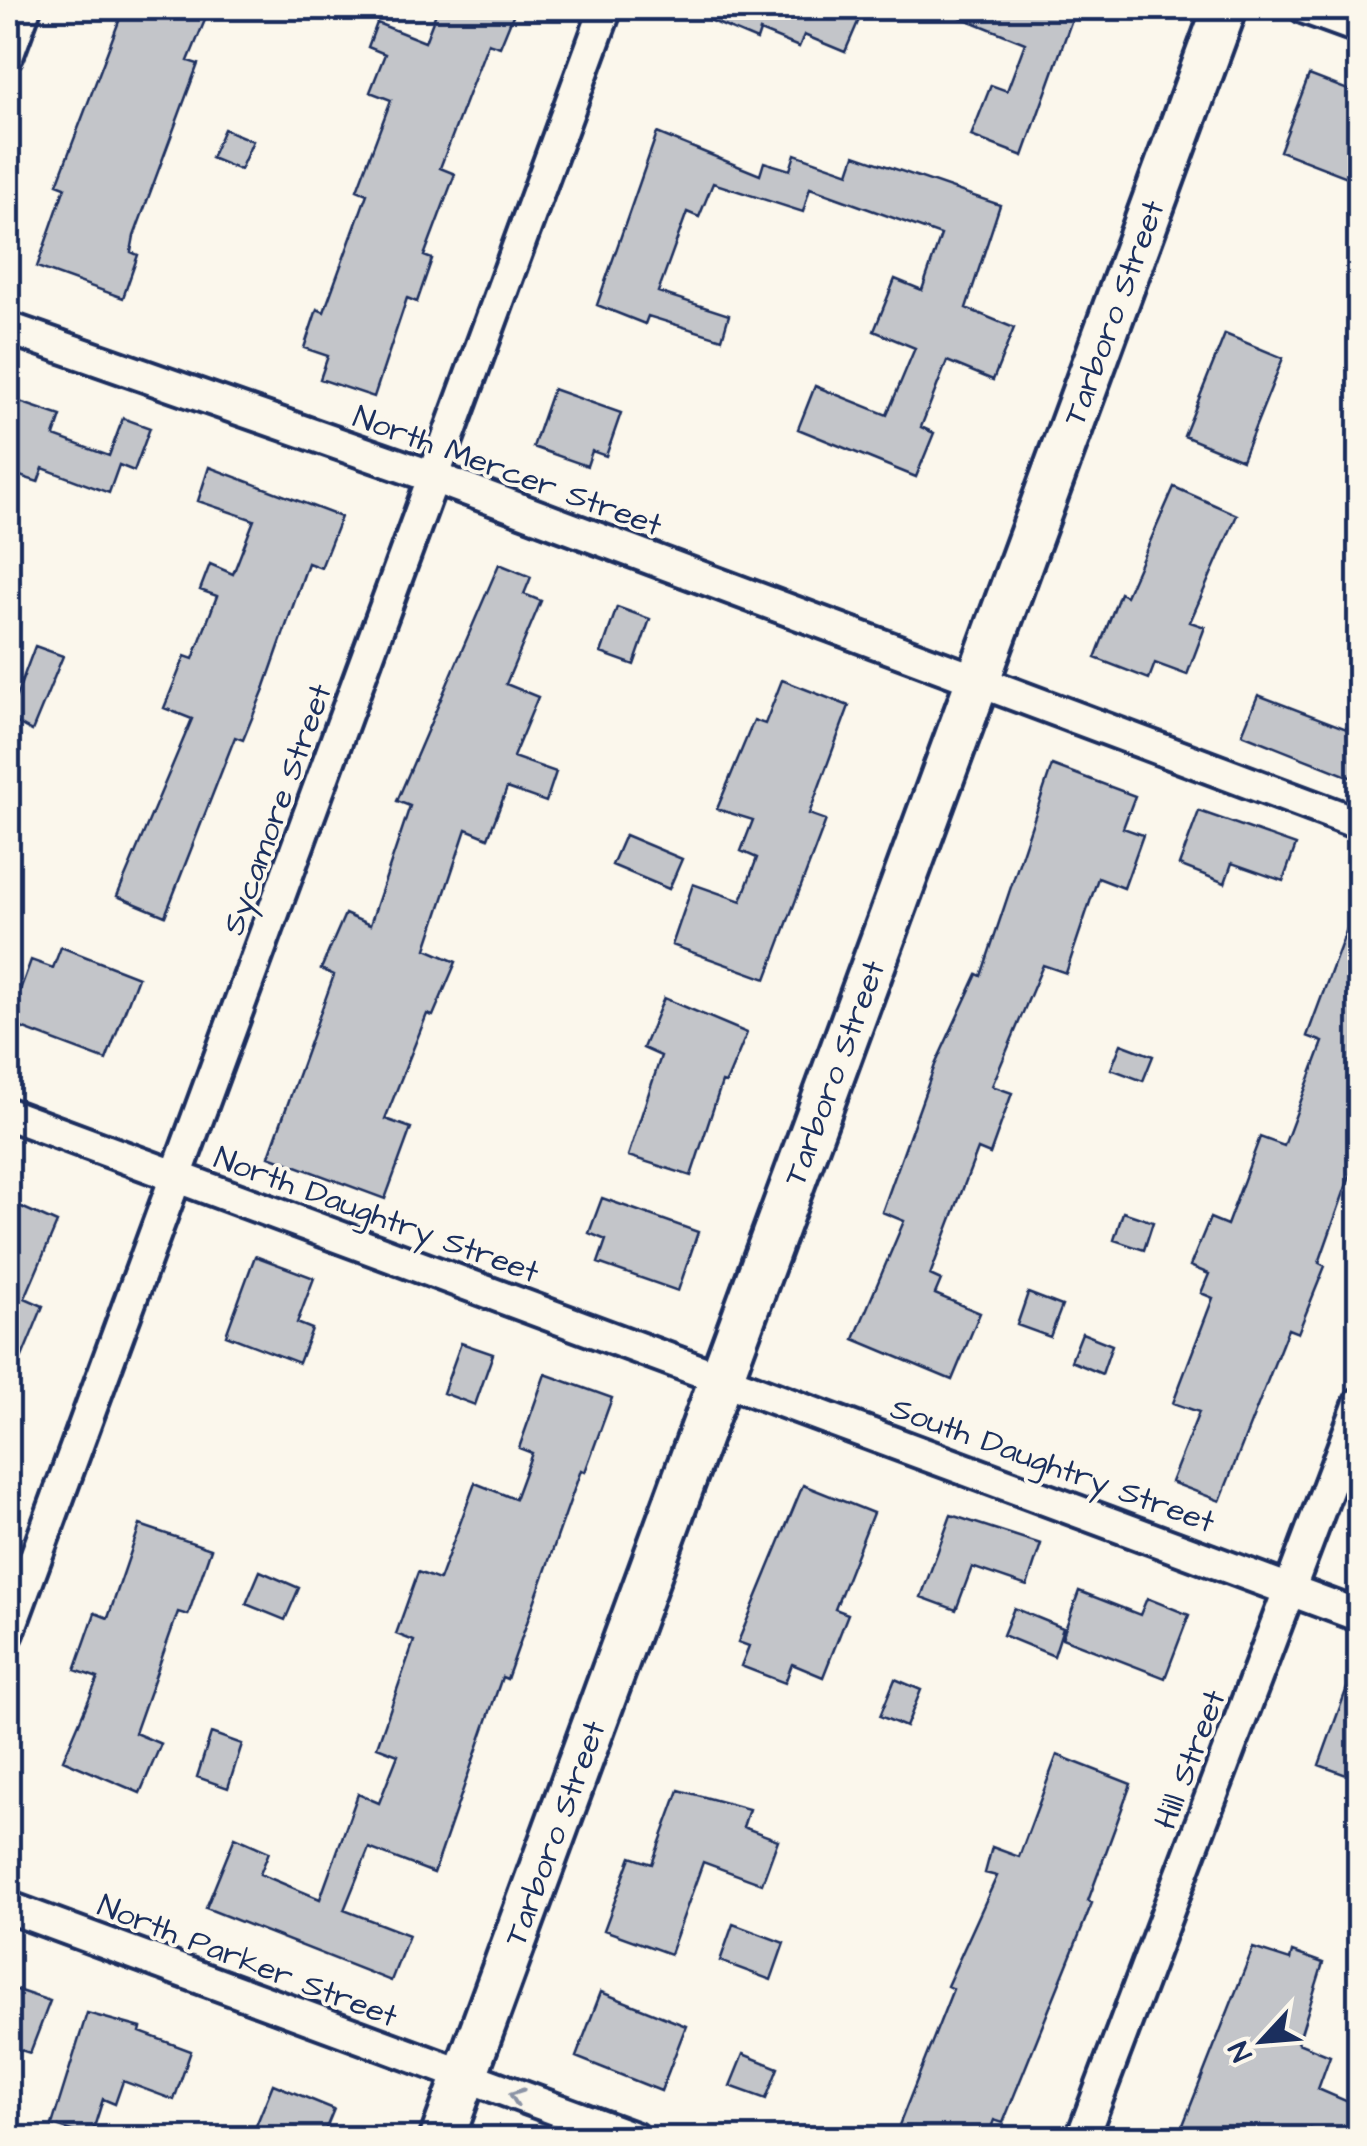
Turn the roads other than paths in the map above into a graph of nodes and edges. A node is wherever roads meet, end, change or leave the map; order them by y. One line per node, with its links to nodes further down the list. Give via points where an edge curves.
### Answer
1 (24, 8): 6 (street)
2 (606, 8): 8 (street, Sycamore Street)
3 (1226, 8): 9 (street, Tarboro Street)
4 (1305, 8): 5 (street)
5 (1360, 28)
6 (8, 54)
7 (8, 328): 8 (street, North Mercer Street)
8 (436, 478): 9 (street, North Mercer Street); 12 (street, Sycamore Street)
9 (980, 685): 10 (street, North Mercer Street); 13 (street, Tarboro Street)
10 (1360, 824)
11 (8, 1114): 12 (street, North Daughtry Street)
12 (178, 1178): 13 (street, North Daughtry Street); 17 (street, Sycamore Street)
13 (722, 1378): 15 (street, South Daughtry Street); 19 (street, Tarboro Street)
14 (1360, 1403): 15 (street, Hill Street)
15 (1290, 1590): 16 (street, South Daughtry Street); 22 (street, Hill Street)
16 (1360, 1616)
17 (8, 1633)
18 (8, 1907): 19 (street, North Parker Street)
19 (464, 2078): 20 (street, Tarboro Street); 21 (street, North Parker Street, one-way to 19)
20 (442, 2138)
21 (634, 2138)
22 (1082, 2138)

